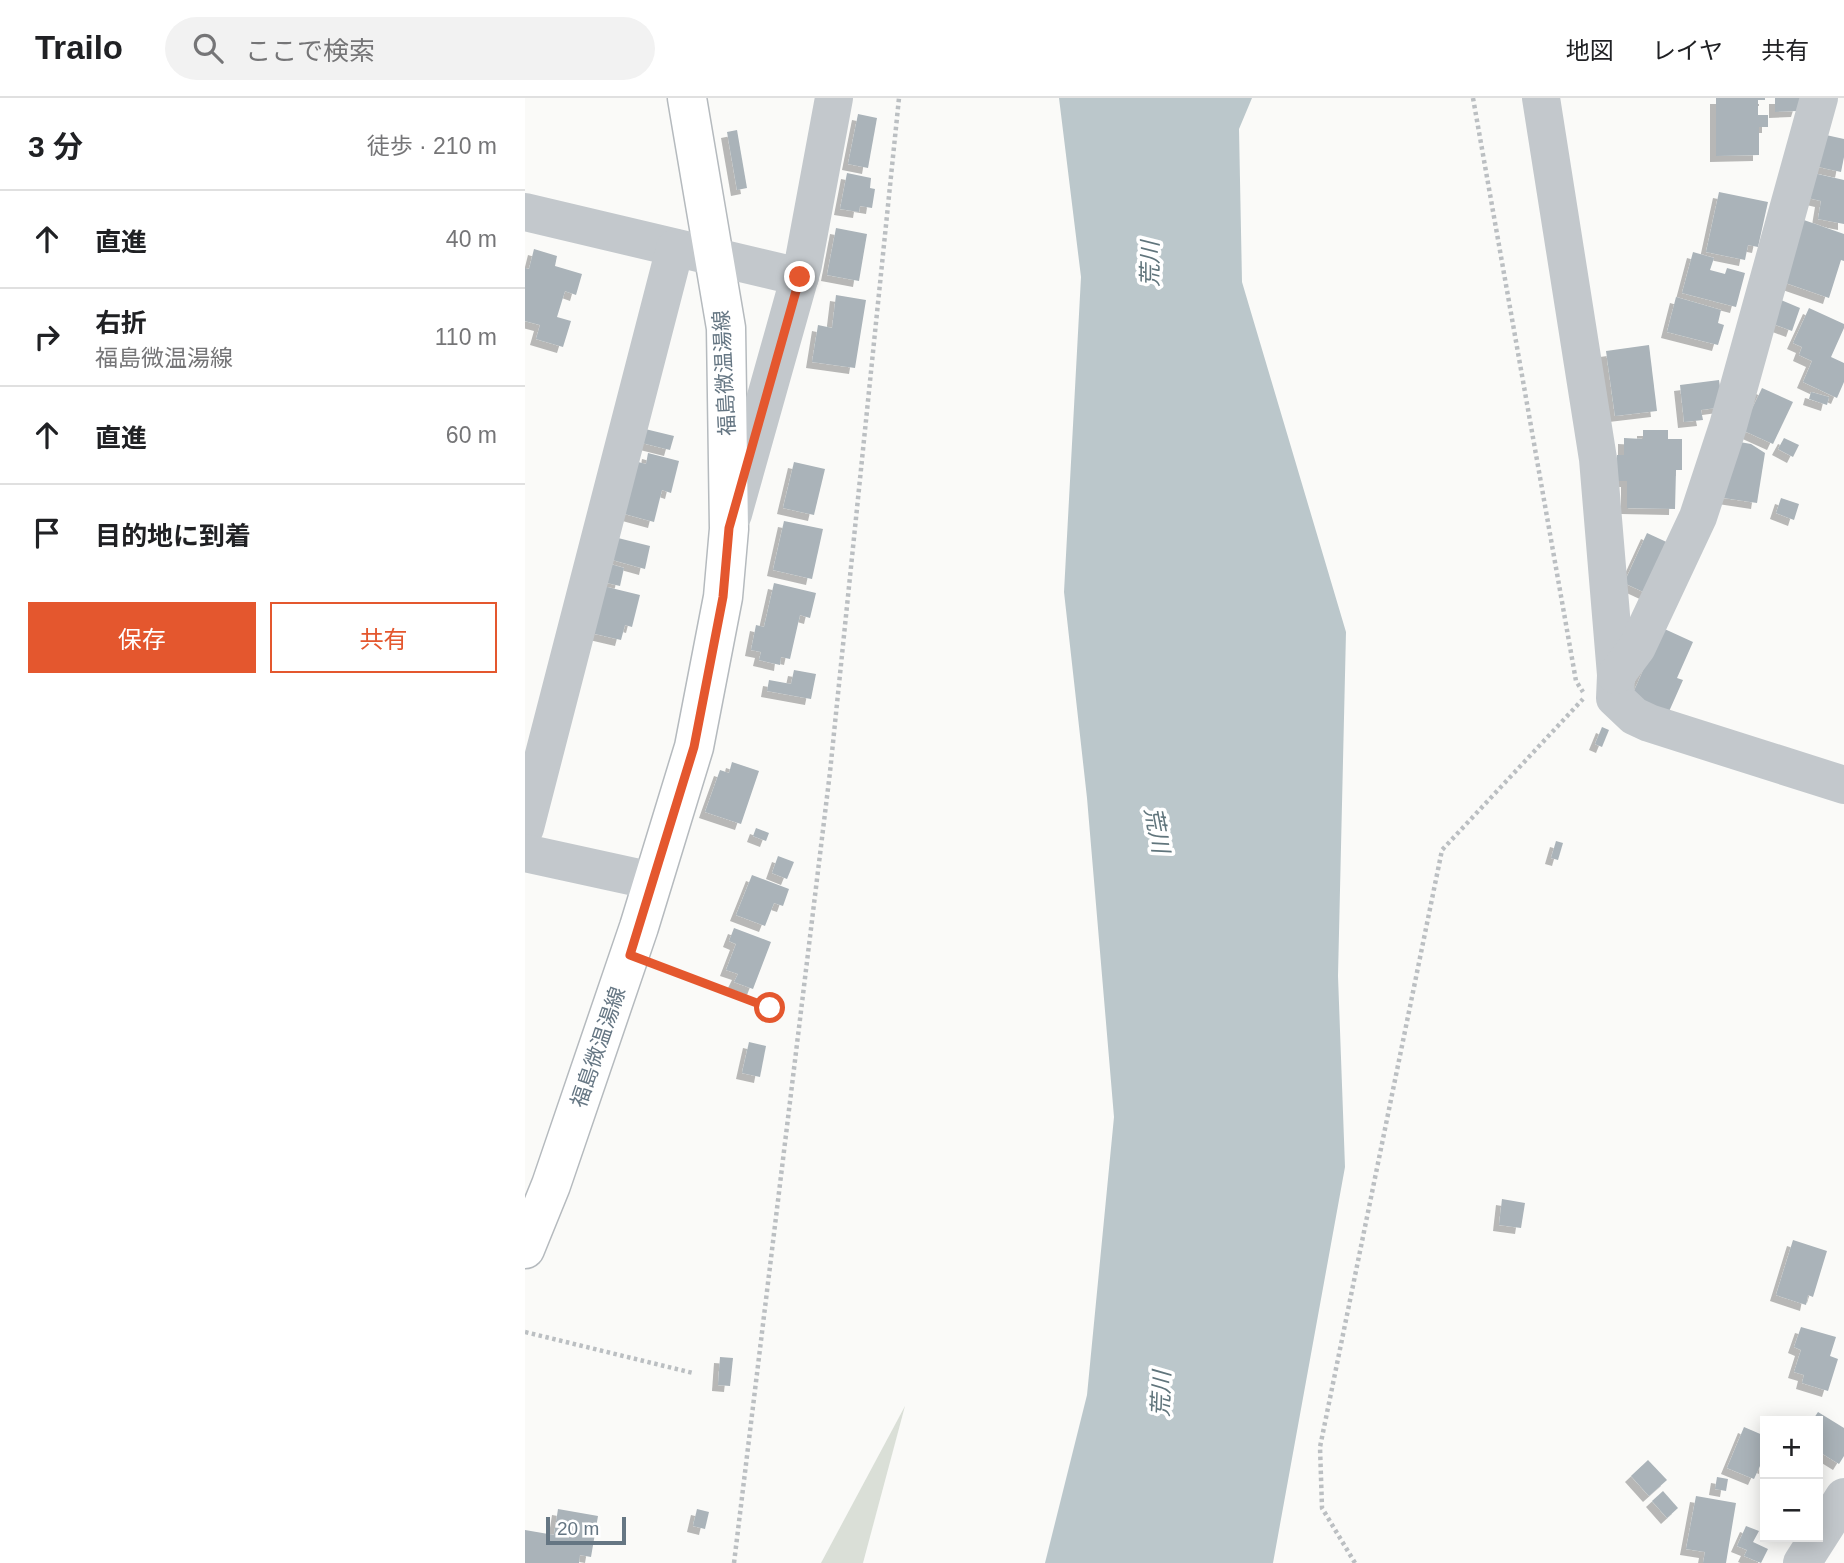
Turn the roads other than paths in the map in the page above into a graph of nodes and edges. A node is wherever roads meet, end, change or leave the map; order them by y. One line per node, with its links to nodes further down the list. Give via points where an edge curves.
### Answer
1 (687, 98): 7 (main road, 福島微温湯線)
2 (834, 98): 8 (street)
3 (1541, 98): 10 (street, via 1598,459)
4 (1819, 98): 10 (street, via 1728,426 1698,517 1637,647)
5 (525, 212): 6 (street)
6 (675, 248): 7 (street); 12 (street)
7 (714, 258): 8 (street); 9 (main road, 福島微温湯線, via 726,328)
8 (800, 277): 9 (street)
9 (729, 528): 14 (main road, 福島微温湯線, via 723,597 694,747)
10 (1616, 675): 11 (street, via 1615,698 1634,716)
11 (1844, 785)
12 (525, 828)
13 (525, 853): 14 (street)
14 (653, 881): 15 (main road, 福島微温湯線, via 551,1185)
15 (525, 1249)
16 (1844, 1497): 17 (street)
17 (1802, 1563)

